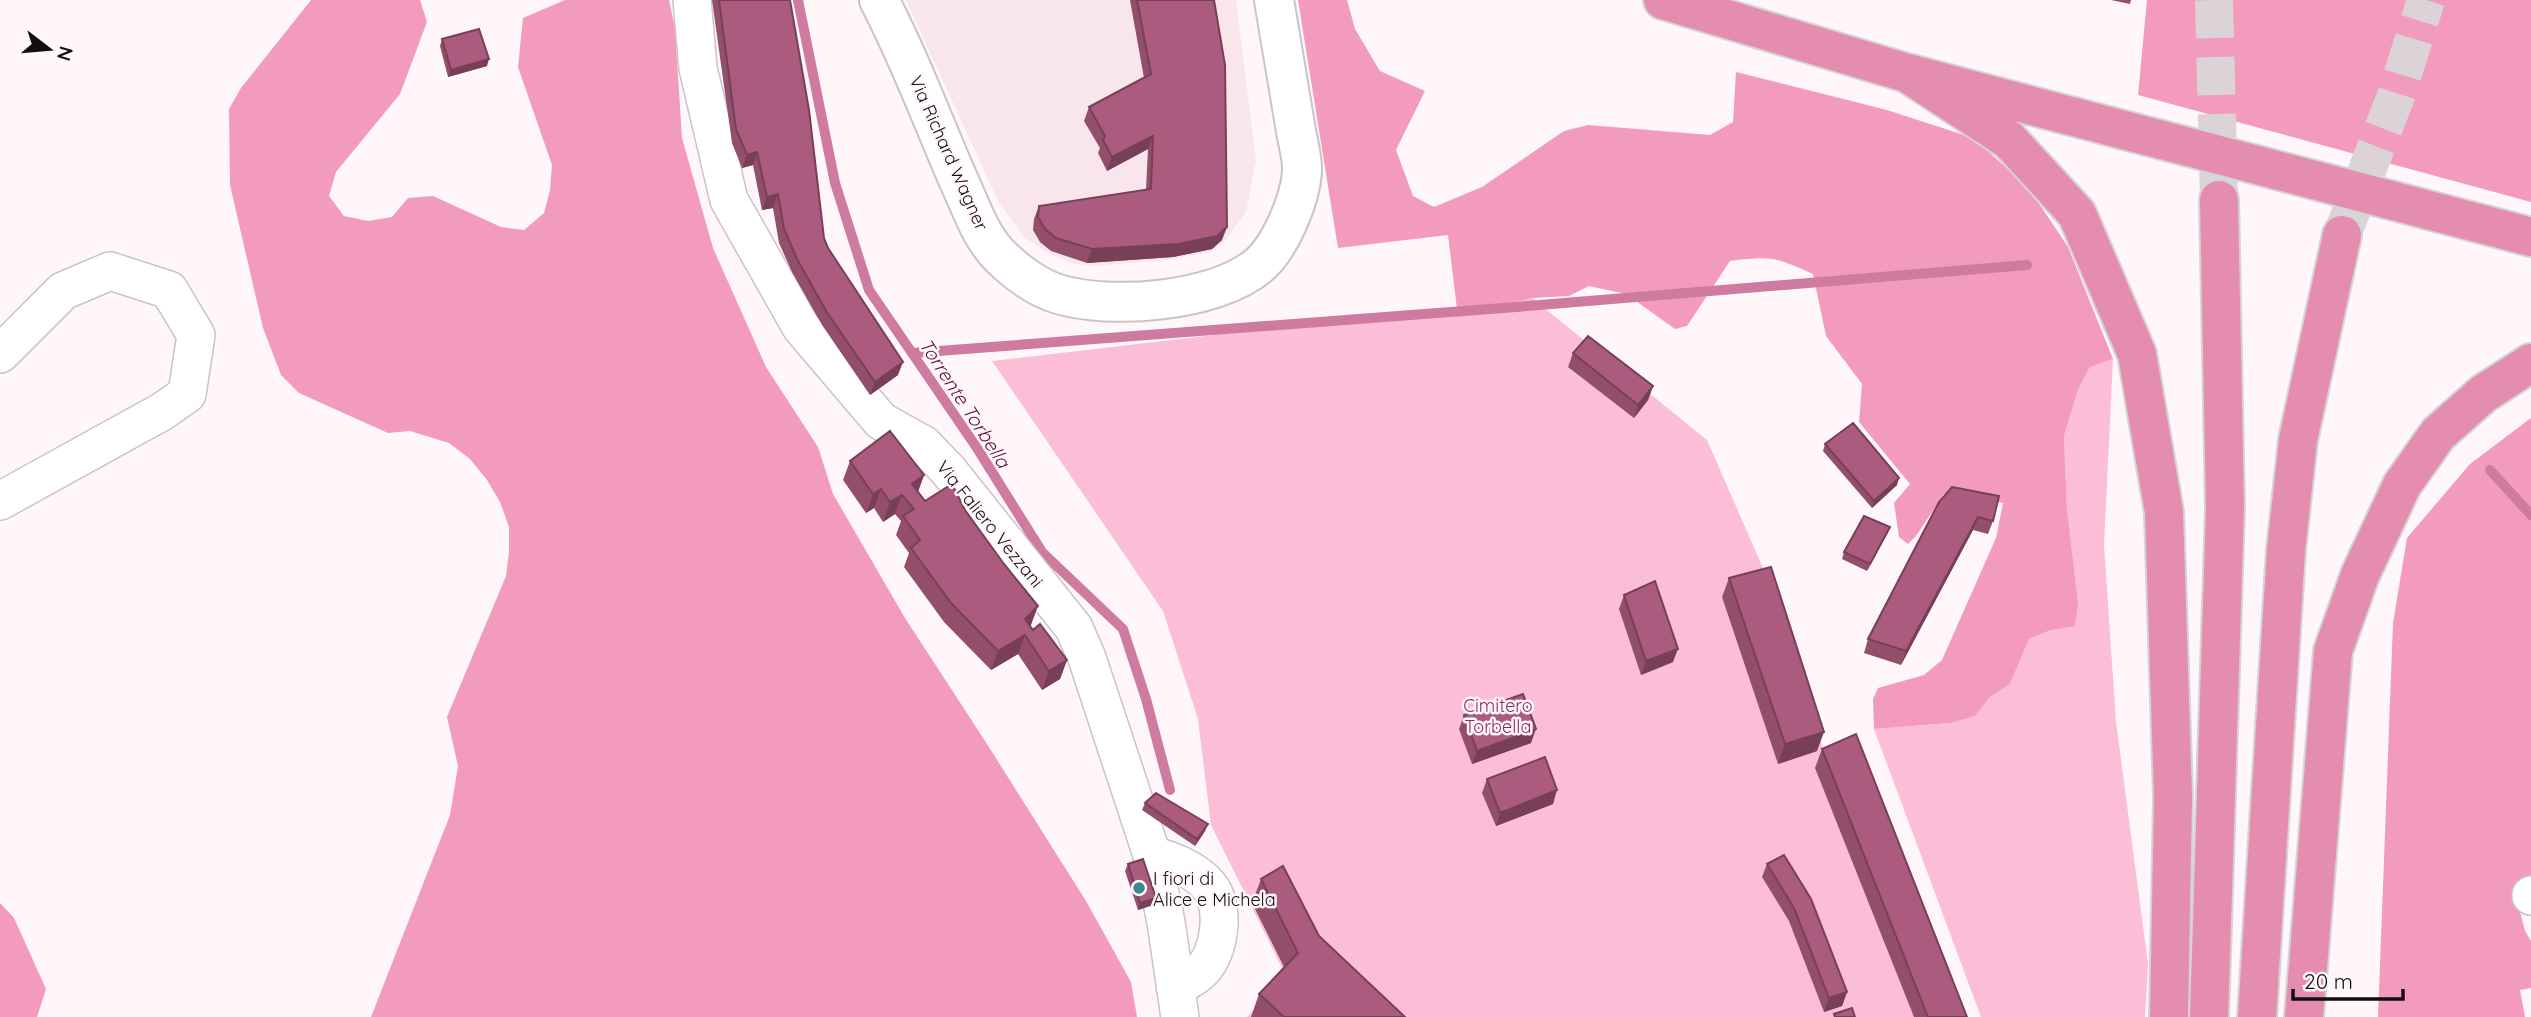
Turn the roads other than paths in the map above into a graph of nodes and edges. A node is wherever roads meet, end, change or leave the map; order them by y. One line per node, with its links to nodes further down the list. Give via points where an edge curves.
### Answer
1 (692, 0): 12 (street, Via Faliero Vezzani, via 698,68 729,200 801,327 881,421 924,445 948,470 1074,628)
2 (878, 0): 3 (street, Via Richard Wagner, via 899,38 974,214 999,256 1057,294 1092,301 1167,298 1209,290 1258,266 1280,239 1302,171)
3 (1274, 0)
4 (1663, 0): 5 (highway)
5 (1907, 73): 8 (highway); 14 (highway, via 2009,140 2077,214 2137,354 2164,512 2173,798)
6 (2219, 200): 15 (highway, via 2225,508)
7 (2342, 235): 16 (highway, via 2298,440 2286,550)
8 (2531, 237)
9 (0, 354): 11 (street, via 64,291 110,271 169,290 196,335 187,394)
10 (2531, 363): 17 (highway, via 2483,394 2438,434 2402,485 2360,575 2333,651)
11 (0, 501)
12 (1152, 855): 13 (street, Via Faliero Vezzani, via 1167,922); 13 (street, Via Faliero Vezzani, via 1202,879 1217,905 1217,931 1209,961)
13 (1177, 1002)
14 (2169, 1017)
15 (2209, 1017)
16 (2257, 1017)
17 (2304, 1017)

